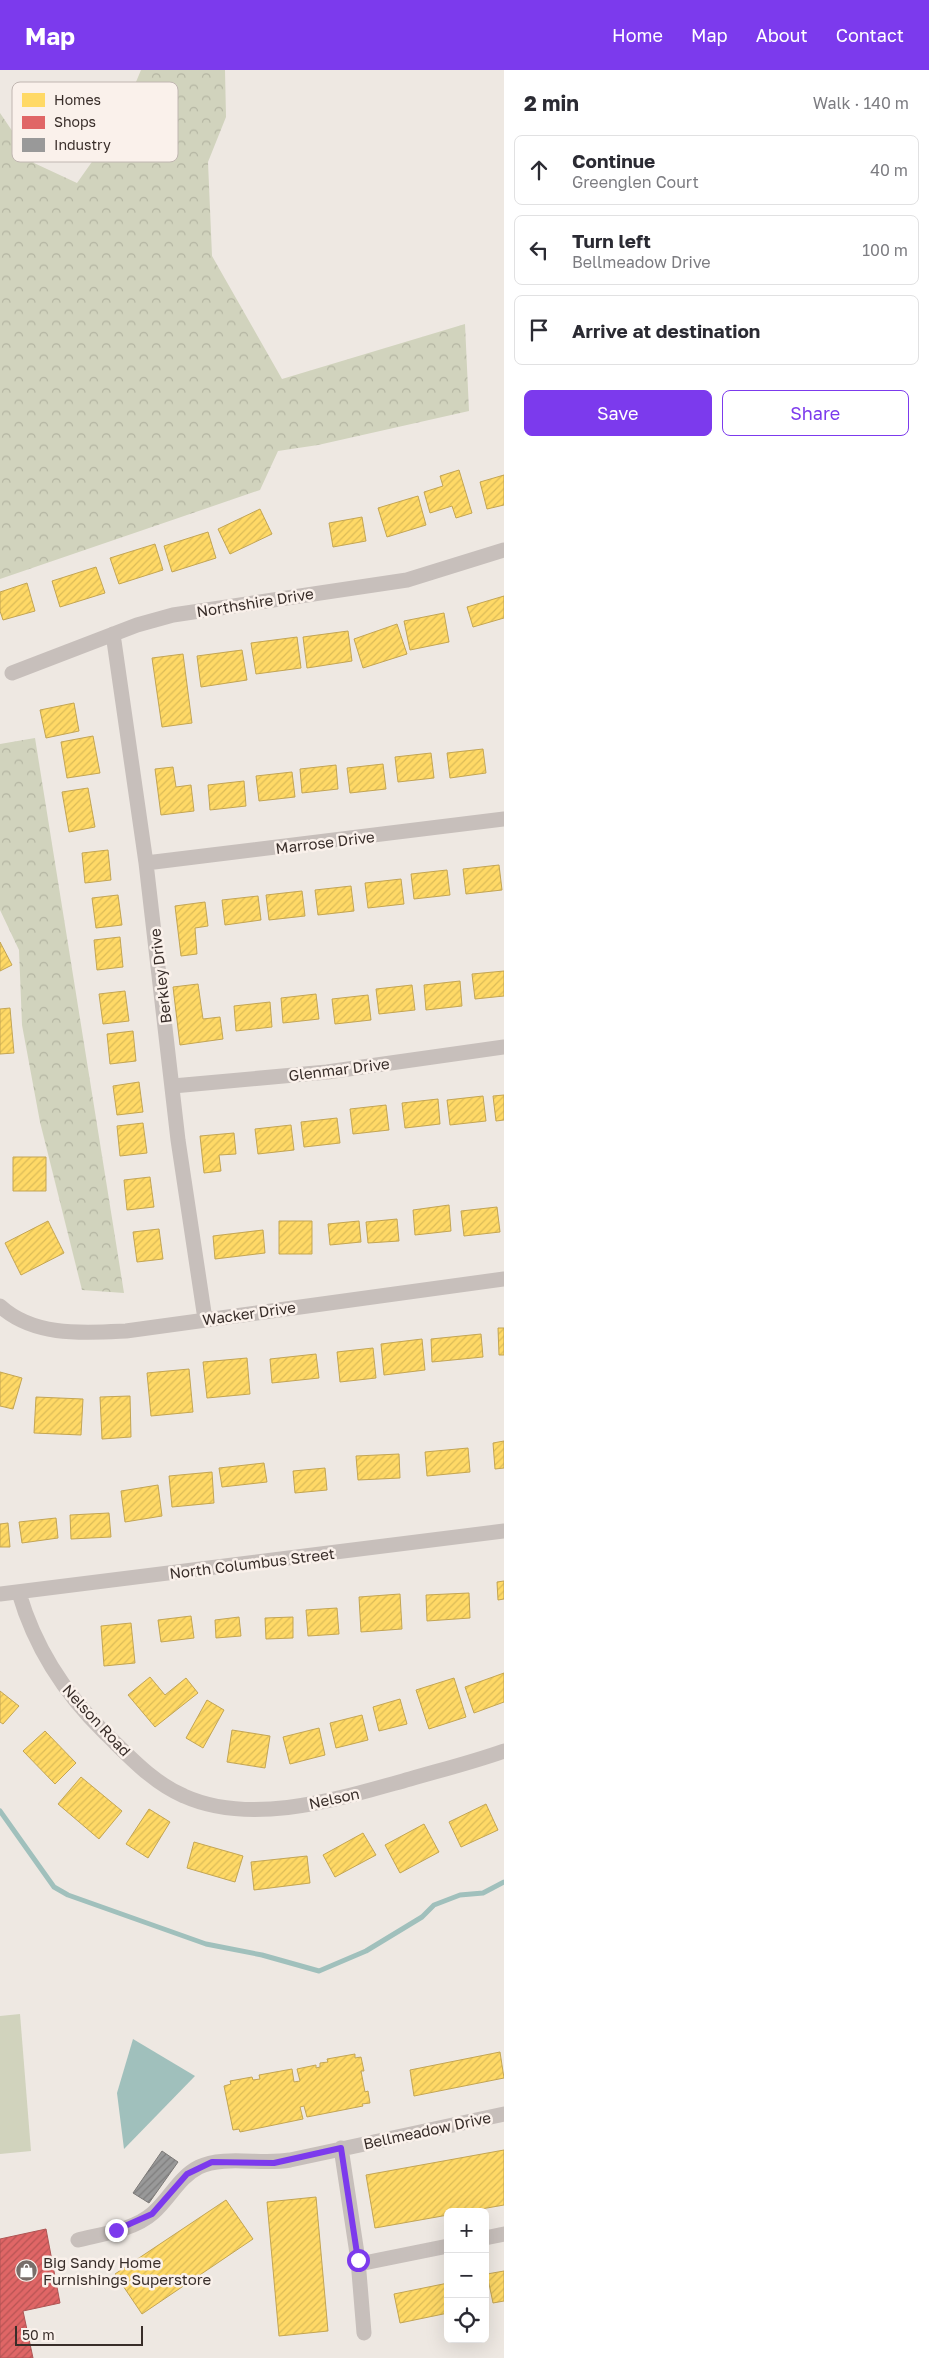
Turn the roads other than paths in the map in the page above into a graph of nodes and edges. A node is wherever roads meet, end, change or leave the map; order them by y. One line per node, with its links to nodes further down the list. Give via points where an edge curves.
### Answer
1 (504, 550): 2 (street, Northshire Drive, via 407,580 182,614)
2 (113, 634): 3 (street, Northshire Drive); 5 (street, Berkley Drive)
3 (12, 673)
4 (504, 819): 5 (street, Marrose Drive)
5 (146, 863): 7 (street, Berkley Drive)
6 (504, 1047): 7 (street, Glenmar Drive, via 327,1072)
7 (173, 1086): 10 (street, Berkley Drive)
8 (504, 1279): 10 (street, Wacker Drive)
9 (0, 1306): 10 (street, Wacker Drive, via 38,1326 76,1333 134,1330)
10 (205, 1319)
11 (504, 1531): 12 (street, North Columbus Street)
12 (19, 1593): 13 (street, North Columbus Street); 15 (street, Nelson Road, via 34,1637 58,1679 90,1717)
13 (0, 1594)
14 (504, 1750): 15 (street, Nelson, via 356,1794 282,1808 237,1809 208,1805)
15 (162, 1785)
16 (504, 2114): 17 (street, Bellmeadow Drive)
17 (341, 2148): 20 (street, Bellmeadow Drive, via 274,2163 212,2162 187,2174 152,2214 116,2230); 22 (street)
18 (504, 2234): 19 (street)
19 (489, 2237)
20 (78, 2240)
21 (444, 2247): 22 (street)
22 (359, 2264): 23 (street)
23 (364, 2333)

